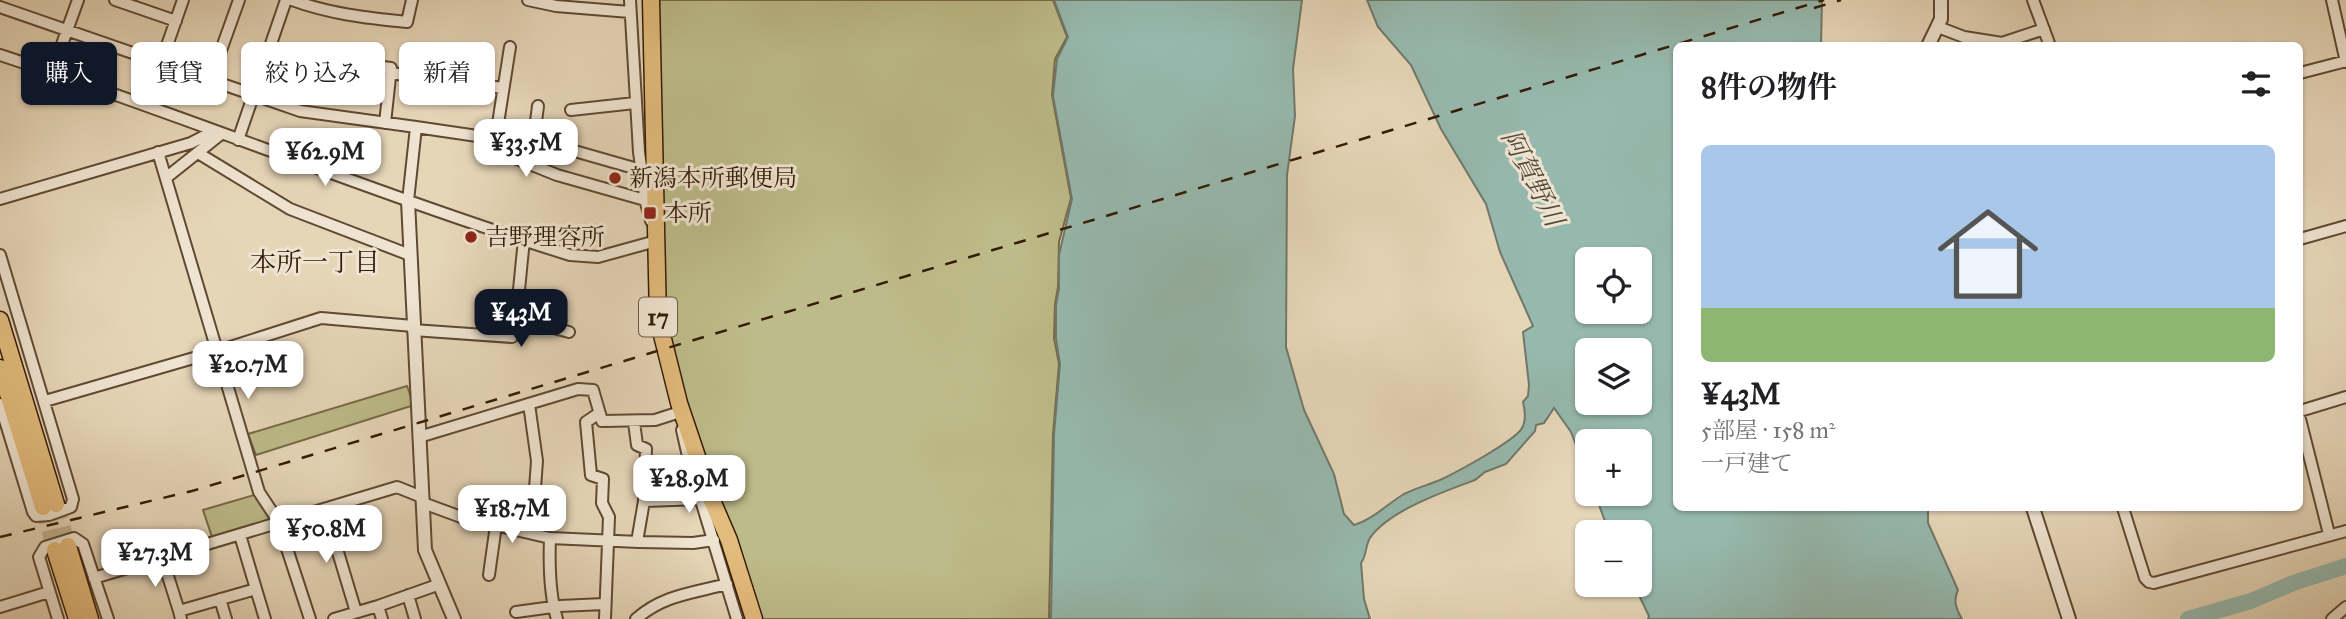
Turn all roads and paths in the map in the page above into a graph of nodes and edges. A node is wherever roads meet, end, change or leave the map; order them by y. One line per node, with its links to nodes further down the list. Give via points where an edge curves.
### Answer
1 (78, 0): 18 (street)
2 (115, 0): 15 (street)
3 (183, 0): 15 (street)
4 (239, 0): 21 (street)
5 (286, 0): 22 (street)
6 (292, 0): 7 (street, via 319,10 407,22)
7 (412, 0)
8 (528, 0): 13 (street, via 556,6)
9 (651, 0): 59 (main road, 17)
10 (1941, 0): 16 (street)
11 (2033, 0): 17 (street)
12 (2332, 0): 31 (street)
13 (630, 6): 36 (street)
14 (0, 7): 18 (street)
15 (176, 21): 20 (street)
16 (1938, 27): 23 (street); 24 (street)
17 (2044, 29): 25 (street); 26 (street)
18 (68, 32): 19 (street); 28 (street)
19 (64, 42)
20 (169, 42)
21 (224, 42)
22 (271, 42)
23 (1929, 42)
24 (1996, 42)
25 (2006, 42)
26 (2049, 42)
27 (510, 47): 35 (street)
28 (131, 52)
29 (0, 55): 30 (street)
30 (21, 62)
31 (2346, 62): 33 (street)
32 (385, 67): 34 (street, via 391,68)
33 (2303, 72)
34 (390, 73): 35 (street); 42 (street)
35 (503, 88): 43 (street)
36 (635, 103): 41 (street); 51 (street)
37 (146, 105): 46 (street)
38 (249, 105): 47 (street)
39 (283, 105): 42 (street)
40 (538, 106): 45 (street)
41 (571, 110)
42 (384, 122): 44 (street)
43 (498, 125): 45 (street); 48 (street)
44 (416, 127): 48 (street, via 484,137); 55 (street)
45 (535, 129): 51 (street, via 536,140)
46 (217, 132): 47 (street); 49 (street); 50 (street)
47 (238, 140): 55 (street)
48 (494, 149): 54 (street, via 557,175)
49 (158, 152): 52 (street); 53 (street)
50 (198, 153): 52 (street); 61 (street, via 290,209)
51 (642, 170): 54 (street)
52 (167, 177): 66 (street)
53 (0, 199)
54 (645, 200): 59 (street)
55 (408, 201): 58 (street); 61 (street)
56 (2346, 226): 57 (street)
57 (2303, 238)
58 (524, 241): 59 (street, via 583,257); 62 (street)
59 (656, 241): 71 (main road, 17, via 658,319)
60 (0, 255): 69 (street)
61 (410, 255): 64 (street)
62 (516, 318): 64 (street, via 512,337); 65 (street)
63 (0, 320): 67 (main road, via 49,506)
64 (413, 328): 66 (street, via 321,318); 77 (street)
65 (569, 332)
66 (218, 351): 69 (street); 84 (street, via 259,492)
67 (0, 368)
68 (2346, 397): 72 (street)
69 (46, 401): 73 (street, via 73,499 71,508 61,512 36,516 33,512)
70 (529, 404): 74 (street, via 578,389 593,390); 77 (street); 86 (street, via 537,461 534,502 520,506)
71 (680, 407): 75 (street, via 655,420); 78 (street, via 684,442); 125 (main road, 17)
72 (2303, 410)
73 (1, 411)
74 (598, 414): 75 (street, via 602,421); 92 (street, via 586,422 588,456 591,475 603,479)
75 (634, 422): 80 (street, via 637,446 646,449)
76 (2303, 431): 88 (street)
77 (419, 437): 79 (street)
78 (701, 499): 80 (street); 91 (street)
79 (422, 500): 81 (street, via 397,487); 85 (street); 97 (street, via 425,550)
80 (644, 501): 93 (street)
81 (325, 509): 84 (street); 108 (street)
82 (2035, 511): 126 (street)
83 (2124, 511): 88 (street, via 2145,578 2154,583)
84 (278, 522): 89 (street); 117 (street)
85 (496, 526): 86 (street); 95 (street)
86 (518, 530): 90 (street)
87 (2346, 531): 88 (street)
88 (2329, 534)
89 (240, 535): 94 (street); 99 (street)
90 (550, 538): 92 (street); 109 (street)
91 (714, 540): 93 (street); 98 (street)
92 (609, 542): 93 (street); 103 (street)
93 (637, 542)
94 (162, 557): 96 (street); 110 (street)
95 (489, 575)
96 (94, 578): 100 (street, via 83,544 74,538 64,540 46,548 39,557); 114 (street)
97 (440, 584): 101 (street); 121 (street)
98 (727, 584): 123 (street, via 669,598); 124 (street)
99 (256, 589): 102 (street); 116 (street)
100 (49, 592): 105 (street); 111 (street)
101 (408, 595): 104 (street); 120 (street)
102 (220, 599): 110 (street); 115 (street)
103 (604, 604): 109 (street); 122 (street)
104 (378, 606): 108 (street); 119 (street)
105 (0, 607)
106 (2346, 607): 127 (street)
107 (516, 611): 109 (street)
108 (356, 612): 118 (street)
109 (555, 613)
110 (180, 615)
111 (58, 619)
112 (77, 619): 113 (main road, via 62,548)
113 (90, 619)
114 (108, 619)
115 (226, 619)
116 (265, 619)
117 (310, 619)
118 (334, 619)
119 (382, 619)
120 (415, 619)
121 (454, 619)
122 (605, 619)
123 (636, 619)
124 (737, 619)
125 (754, 619)
126 (2069, 619)
127 (2332, 619)

